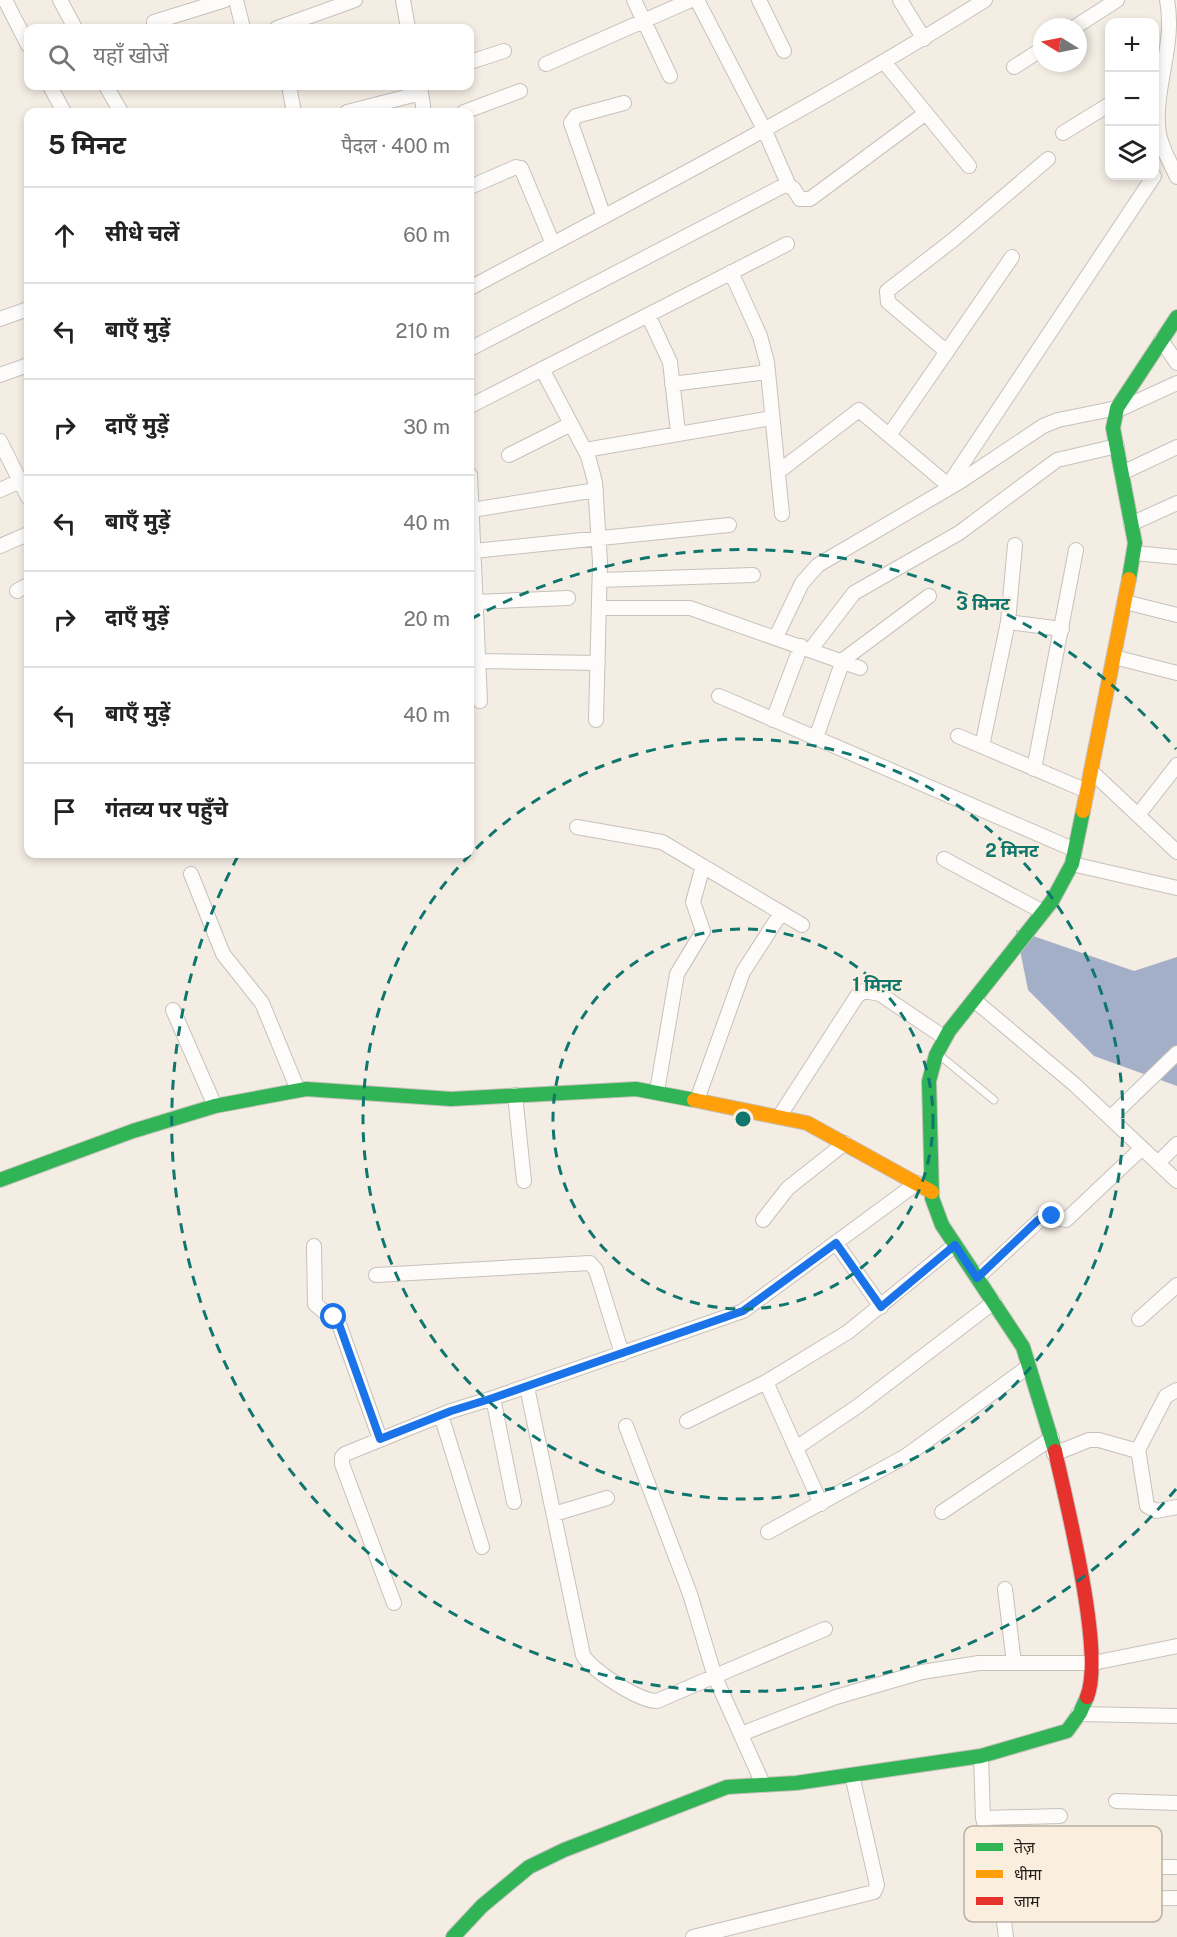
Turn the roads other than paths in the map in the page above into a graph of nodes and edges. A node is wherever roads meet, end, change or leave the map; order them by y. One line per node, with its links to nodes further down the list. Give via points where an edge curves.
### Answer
1 (5, 0): 22 (street)
2 (60, 0): 18 (street)
3 (225, 0): 17 (street)
4 (236, 0): 19 (street)
5 (355, 0): 20 (street)
6 (403, 0): 21 (street)
7 (634, 0): 16 (street)
8 (691, 0): 16 (street)
9 (697, 0): 48 (street)
10 (759, 0): 25 (street)
11 (900, 0): 23 (street)
12 (985, 0): 23 (street)
13 (1117, 0): 15 (street)
14 (1167, 0): 31 (street, via 1169,41)
15 (1087, 19)
16 (644, 21): 29 (street); 32 (street)
17 (154, 22)
18 (73, 24)
19 (242, 24)
20 (289, 24)
21 (407, 24)
22 (24, 37)
23 (924, 39): 28 (street)
24 (504, 51): 27 (street)
25 (784, 51)
26 (1033, 54): 30 (street)
27 (474, 61)
28 (885, 63): 47 (street); 48 (street)
29 (546, 64)
30 (1014, 66)
31 (1160, 73): 50 (street, via 1159,136)
32 (670, 76)
33 (52, 90): 41 (street)
34 (108, 90): 42 (street)
35 (290, 90): 43 (street)
36 (417, 90): 44 (street)
37 (420, 90): 45 (street)
38 (520, 91): 46 (street)
39 (624, 102): 58 (street, via 576,116 571,123)
40 (1105, 107): 49 (street)
41 (62, 108)
42 (119, 108)
43 (293, 108)
44 (360, 108)
45 (423, 108)
46 (474, 108)
47 (926, 113): 52 (street); 57 (street, via 810,200 800,199)
48 (765, 131): 57 (street); 58 (street)
49 (1063, 133)
50 (1167, 156): 53 (street); 54 (street)
51 (1048, 159): 70 (street, via 887,291 888,302)
52 (969, 166)
53 (1159, 168)
54 (1177, 177)
55 (1151, 180): 92 (street)
56 (474, 185): 59 (street, via 521,168)
57 (789, 186): 69 (street)
58 (604, 217): 59 (street)
59 (553, 244): 63 (street)
60 (787, 244): 62 (street)
61 (1012, 257): 70 (street)
62 (731, 272): 65 (street); 74 (street, via 760,336)
63 (474, 286)
64 (24, 310): 67 (street)
65 (648, 315): 73 (street); 77 (street, via 666,350)
66 (1177, 316): 68 (street)
67 (0, 319)
68 (1161, 340): 71 (street); 79 (street)
69 (474, 347)
70 (947, 352): 83 (street)
71 (1177, 363)
72 (24, 366): 75 (street)
73 (542, 369): 78 (street); 81 (street)
74 (768, 372): 77 (street); 80 (street)
75 (0, 375)
76 (1177, 383): 79 (street)
77 (672, 384): 82 (street)
78 (474, 404)
79 (1116, 409): 85 (street, via 1113,428); 92 (street, via 1043,426)
80 (772, 418): 82 (street); 89 (street)
81 (571, 424): 87 (street); 88 (street)
82 (678, 432): 87 (street)
83 (890, 434): 89 (street, via 864,411 855,411); 92 (street)
84 (0, 441): 91 (street)
85 (1117, 446): 90 (street); 120 (street, via 1057,460 959,533 854,593)
86 (1177, 447): 90 (street)
87 (585, 450): 95 (street)
88 (509, 454)
89 (778, 472): 98 (street)
90 (1122, 473): 99 (street)
91 (20, 481): 93 (street); 94 (street)
92 (946, 488): 119 (street, via 818,565 802,583)
93 (24, 489)
94 (0, 490)
95 (596, 490): 97 (street); 102 (street)
96 (1177, 503): 99 (street)
97 (474, 514)
98 (782, 514)
99 (1131, 524): 107 (street)
100 (729, 525): 102 (street)
101 (24, 536): 104 (street)
102 (599, 539): 106 (street); 110 (street)
103 (1015, 545): 117 (street)
104 (0, 546)
105 (1076, 550): 118 (street)
106 (474, 551): 111 (street)
107 (1134, 553): 108 (street); 114 (street)
108 (1177, 557)
109 (753, 575): 110 (street)
110 (600, 580): 115 (street)
111 (474, 596): 113 (street); 123 (street)
112 (929, 596): 122 (street)
113 (568, 598)
114 (1125, 602): 116 (street); 121 (street)
115 (599, 608): 119 (street, via 690,608); 124 (street)
116 (1177, 615)
117 (1008, 622): 118 (street); 133 (street)
118 (1062, 629): 135 (street)
119 (776, 637): 120 (street)
120 (806, 647): 122 (street); 130 (street)
121 (1114, 657): 126 (street); 136 (street)
122 (843, 660): 125 (street); 132 (street)
123 (478, 661): 124 (street); 128 (street)
124 (598, 663): 129 (street)
125 (860, 668)
126 (1177, 673)
127 (719, 696): 130 (street)
128 (480, 700)
129 (596, 720)
130 (773, 720): 132 (street)
131 (958, 736): 133 (street)
132 (816, 738): 140 (street)
133 (982, 746): 135 (street)
134 (1177, 765): 138 (street)
135 (1034, 769): 137 (street)
136 (1091, 771): 137 (street); 138 (street)
137 (1087, 791): 140 (street)
138 (1138, 815): 141 (street)
139 (577, 827): 144 (street, via 662,842)
140 (1075, 850): 143 (street)
141 (1177, 852)
142 (944, 859): 147 (street)
143 (1072, 864): 146 (street); 147 (street, via 1065,883)
144 (703, 866): 148 (street); 156 (street, via 693,902 703,931 676,974)
145 (191, 874): 155 (street, via 223,954 262,1003)
146 (1177, 888)
147 (1043, 912): 150 (street)
148 (781, 913): 149 (street); 158 (street, via 743,972)
149 (802, 925)
150 (974, 1000): 152 (street); 162 (street)
151 (173, 1011): 160 (street)
152 (945, 1038): 153 (street); 161 (street, via 880,994 864,991 857,996)
153 (937, 1052): 159 (lane); 171 (street, via 929,1081)
154 (1177, 1053): 162 (street)
155 (298, 1090): 157 (street, via 320,1088 451,1099); 160 (street)
156 (657, 1091): 157 (street, via 613,1089); 158 (street)
157 (515, 1095): 169 (street)
158 (697, 1100): 161 (street)
159 (994, 1100)
160 (215, 1106): 167 (street, via 133,1131)
161 (779, 1117): 163 (street, via 807,1123)
162 (1110, 1118): 165 (street)
163 (845, 1143): 170 (street); 172 (street, via 793,1184)
164 (1177, 1144): 166 (street)
165 (1143, 1148): 166 (street); 177 (street, via 1066,1220 1044,1216)
166 (1158, 1163): 168 (street)
167 (0, 1180)
168 (1177, 1180)
169 (525, 1181)
170 (917, 1184): 171 (street); 173 (street)
171 (932, 1192): 174 (street, via 942,1225)
172 (763, 1220)
173 (836, 1243): 180 (street); 182 (street, via 743,1311)
174 (955, 1245): 177 (street); 180 (street)
175 (314, 1246): 192 (street, via 315,1304 339,1324)
176 (376, 1275): 182 (street, via 590,1263 596,1270)
177 (977, 1278): 179 (street)
178 (1177, 1285): 181 (street)
179 (994, 1302): 183 (street, via 1023,1347); 193 (street)
180 (881, 1307): 184 (street)
181 (1139, 1319)
182 (622, 1354): 185 (street)
183 (1029, 1366): 191 (street); 198 (street, via 906,1456)
184 (766, 1382): 189 (street); 193 (street)
185 (527, 1387): 187 (street); 201 (street)
186 (1175, 1389): 194 (street)
187 (493, 1398): 188 (street); 197 (street)
188 (441, 1415): 192 (street); 203 (street)
189 (687, 1421)
190 (626, 1426): 210 (street, via 690,1594)
191 (1052, 1438): 195 (street); 200 (street)
192 (380, 1439): 205 (street, via 345,1454 341,1460)
193 (796, 1448): 198 (street)
194 (1138, 1449): 195 (street, via 1089,1440); 199 (street, via 1148,1506 1156,1511)
195 (1054, 1454): 209 (street, via 1077,1554)
196 (607, 1498): 201 (street)
197 (514, 1502)
198 (821, 1504): 202 (street)
199 (1177, 1507)
200 (942, 1512)
201 (554, 1514): 210 (street, via 587,1662 651,1701)
202 (768, 1532)
203 (482, 1546)
204 (1005, 1589): 208 (street)
205 (394, 1603)
206 (825, 1629): 210 (street)
207 (1177, 1646): 209 (street)
208 (1014, 1663): 209 (street); 213 (street, via 979,1663 922,1672 836,1697)
209 (1093, 1663): 211 (street, via 1090,1689)
210 (716, 1677): 213 (street)
211 (1078, 1714): 212 (street); 214 (street, via 1067,1731)
212 (1177, 1716)
213 (741, 1734): 216 (street)
214 (981, 1756): 215 (street); 220 (street)
215 (852, 1775): 216 (street); 228 (street, via 877,1885 874,1892)
216 (763, 1784): 227 (street, via 727,1787 529,1867 482,1906)
217 (1116, 1801): 218 (street)
218 (1177, 1803)
219 (1060, 1816): 220 (street)
220 (983, 1818): 221 (street)
221 (985, 1826)
222 (1162, 1867): 223 (street)
223 (1175, 1867)
224 (1162, 1898): 225 (street)
225 (1177, 1898)
226 (1004, 1922): 229 (street)
227 (453, 1937)
228 (693, 1937)
229 (1006, 1937)

